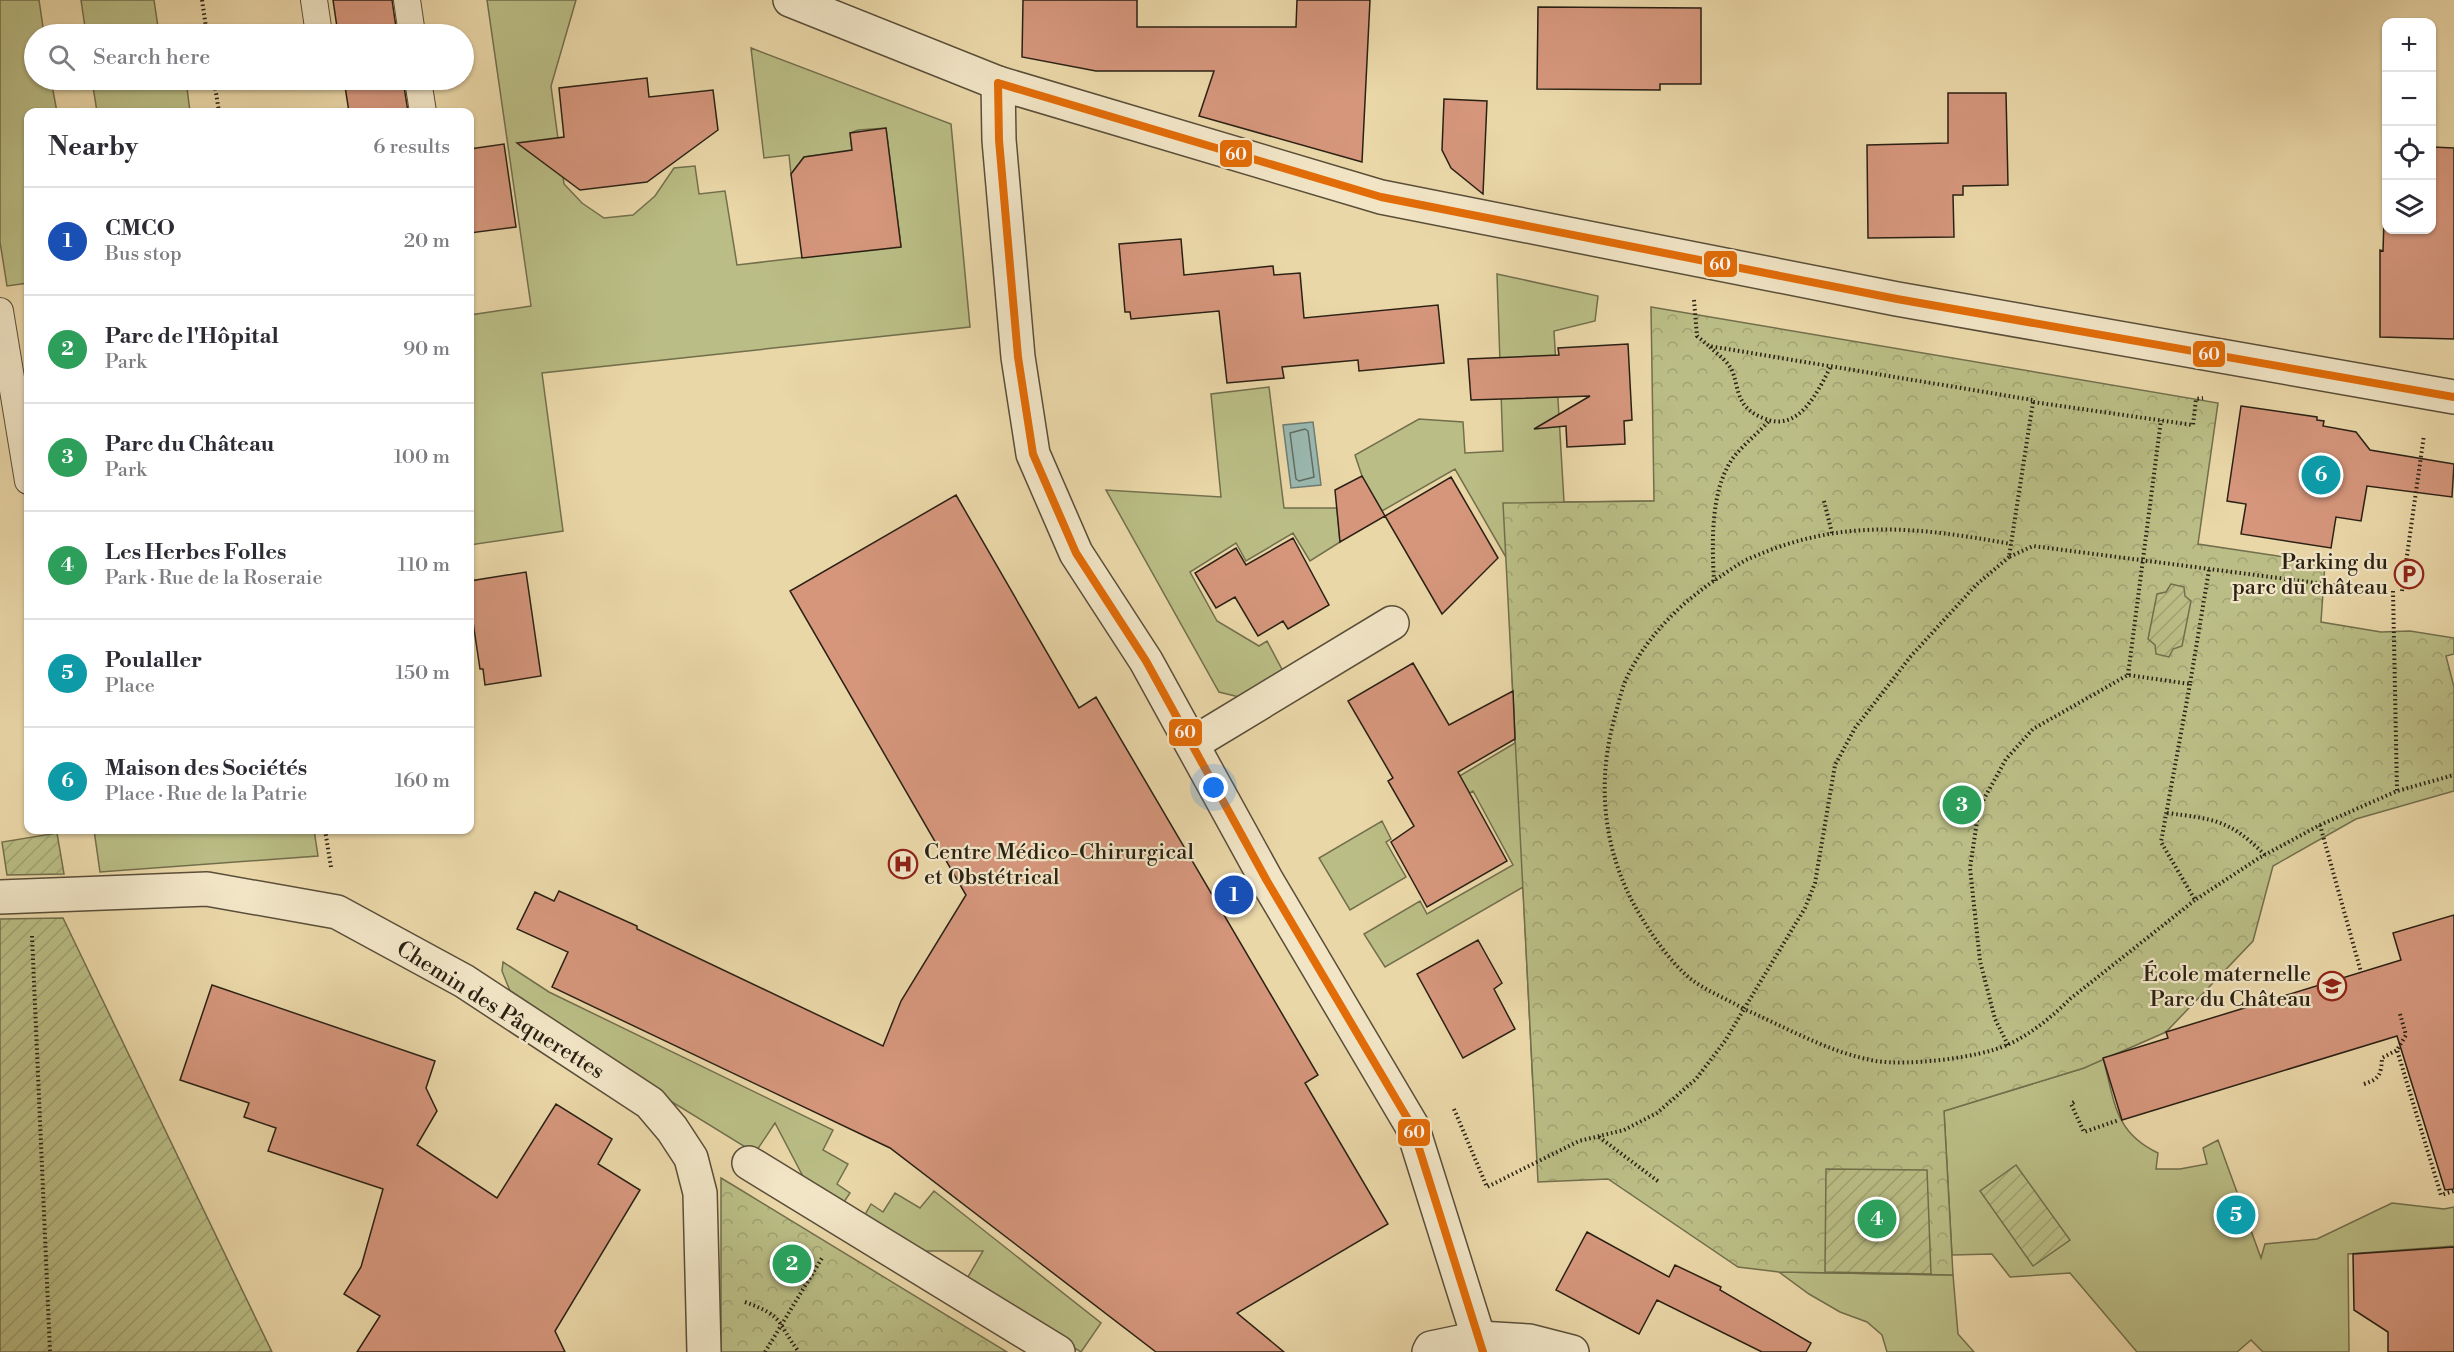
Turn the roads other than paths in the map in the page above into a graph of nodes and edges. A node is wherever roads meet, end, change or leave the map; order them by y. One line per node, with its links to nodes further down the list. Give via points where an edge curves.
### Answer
1 (314, 0): 4 (lane)
2 (407, 0): 5 (lane)
3 (790, 0): 6 (street)
4 (318, 24)
5 (411, 24)
6 (998, 83): 10 (street, via 1381,197 1897,299); 13 (street, via 999,140 1018,357 1033,454 1076,553 1146,661)
7 (420, 90): 8 (lane)
8 (422, 108)
9 (0, 311): 11 (lane)
10 (2442, 395)
11 (24, 457)
12 (1392, 623): 13 (street)
13 (1192, 744): 16 (street, via 1413,1126)
14 (28, 897): 17 (street, Chemin des Pâquerettes, via 207,889 337,912 464,981 650,1102 691,1158 700,1192)
15 (749, 1163): 18 (street)
16 (1481, 1345): 19 (street, via 1431,1348); 20 (street, via 1529,1341)
17 (704, 1352)
18 (1058, 1352)
19 (1429, 1352)
20 (1572, 1352)

